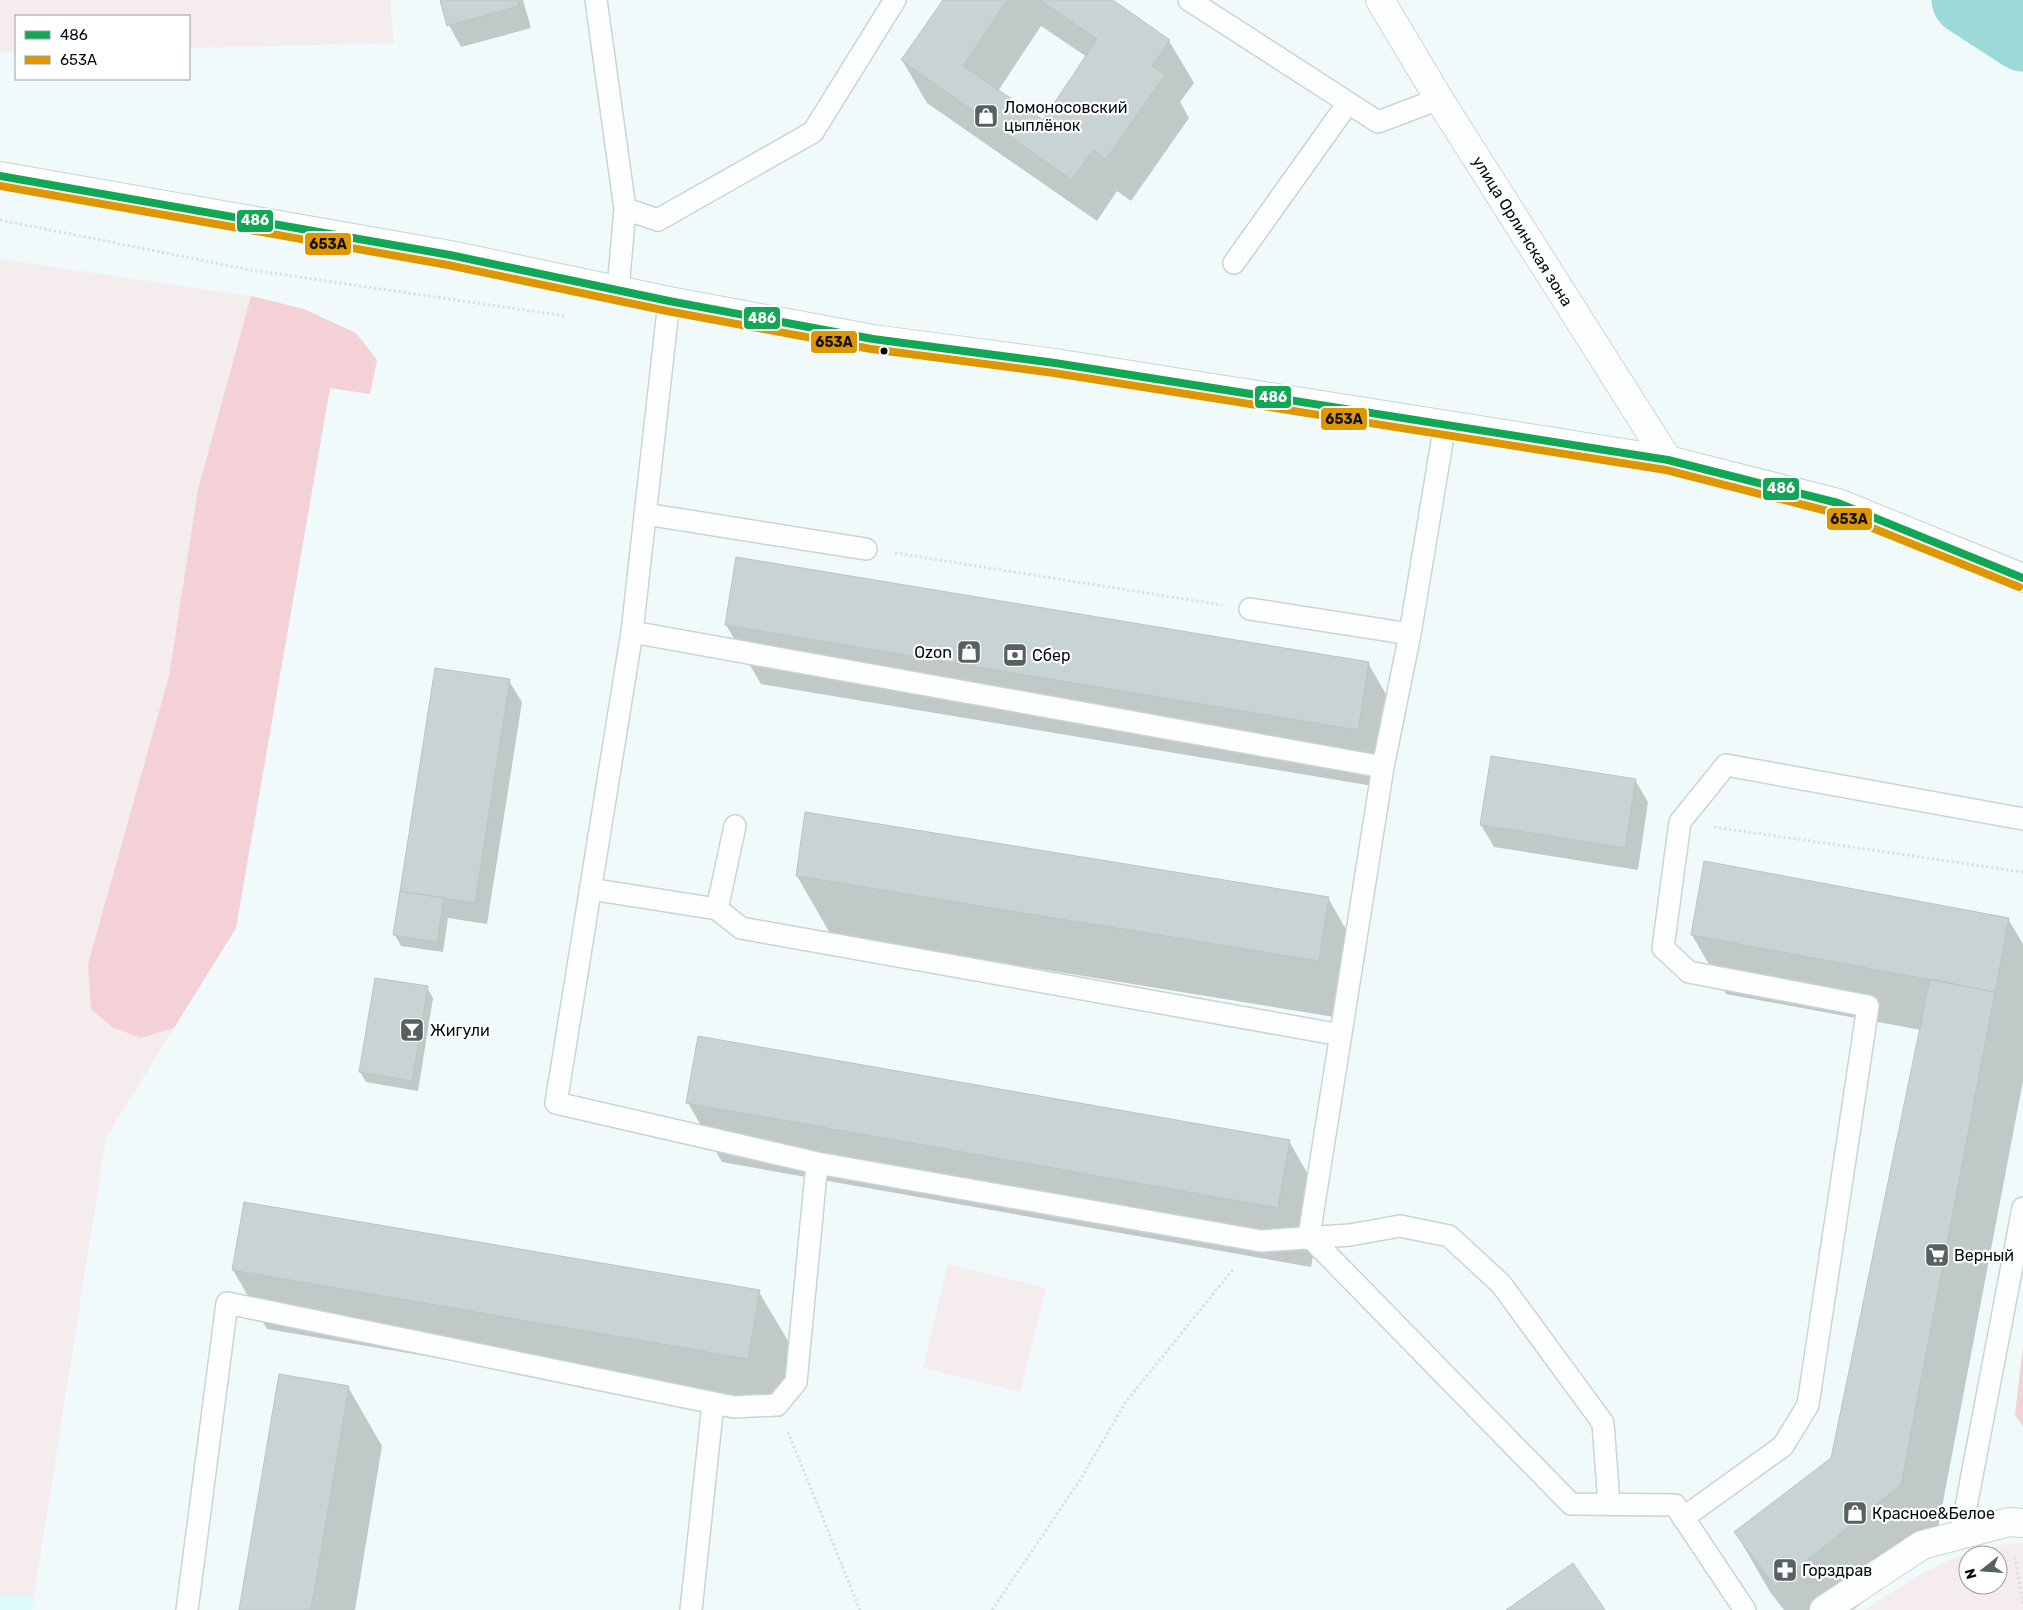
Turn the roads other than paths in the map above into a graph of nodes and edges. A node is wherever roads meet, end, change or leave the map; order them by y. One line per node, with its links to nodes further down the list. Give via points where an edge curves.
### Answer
1 (596, 0): 8 (lane)
2 (895, 0): 8 (lane, via 813,132 658,220)
3 (1189, 0): 6 (lane)
4 (1380, 0): 5 (main road, улица Орлинская зона)
5 (1439, 99): 6 (lane, via 1378,122); 13 (main road, улица Орлинская зона)
6 (1348, 103): 9 (lane)
7 (0, 176): 10 (main road, via 450,255)
8 (625, 209): 10 (lane)
9 (1234, 263)
10 (618, 289): 11 (main road)
11 (669, 301): 12 (main road, via 873,339 1055,363); 14 (lane)
12 (1444, 424): 13 (main road); 19 (lane)
13 (1668, 460): 16 (main road, via 1838,503)
14 (645, 514): 15 (lane); 18 (lane)
15 (866, 549)
16 (2023, 578)
17 (1250, 609): 19 (lane)
18 (632, 632): 20 (lane); 23 (lane)
19 (1410, 634): 20 (lane)
20 (1383, 767): 25 (lane)
21 (2023, 819): 31 (lane, via 1726,765 1680,822 1663,948 1689,972 1868,1006 1808,1405 1783,1446)
22 (735, 826): 24 (lane)
23 (590, 889): 24 (lane); 26 (lane, via 556,1103)
24 (717, 909): 25 (lane, via 741,928)
25 (1341, 1035): 28 (lane)
26 (817, 1163): 28 (lane, via 1261,1241); 29 (lane, via 796,1382 776,1405 734,1407)
27 (2023, 1208): 33 (lane)
28 (1309, 1236): 30 (lane, via 1571,1504); 30 (lane, via 1350,1235 1400,1226 1449,1236 1501,1284 1603,1423)
29 (713, 1402): 34 (lane, via 227,1303); 35 (lane)
30 (1609, 1504): 31 (lane, via 1675,1505)
31 (1683, 1518): 36 (lane)
32 (2016, 1522): 33 (main road)
33 (1961, 1533): 37 (main road, via 1922,1545)
34 (187, 1610)
35 (691, 1610)
36 (1745, 1610)
37 (1824, 1610)

